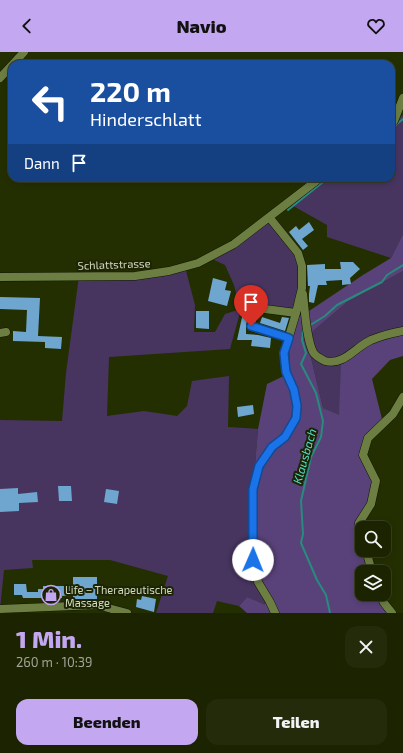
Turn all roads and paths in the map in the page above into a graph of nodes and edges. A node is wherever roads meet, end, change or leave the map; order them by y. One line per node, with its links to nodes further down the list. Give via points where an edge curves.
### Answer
1 (24, 52): 2 (street)
2 (16, 60)
3 (8, 69): 4 (street)
4 (0, 78)
5 (403, 98): 6 (street)
6 (395, 115)
7 (315, 182): 8 (street, Schlattstrasse)
8 (269, 218): 9 (street, Schlattstrasse, via 222,252 198,263 169,271 135,276); 10 (street, via 298,253 302,266)
9 (0, 277)
10 (302, 288): 11 (street); 12 (street, via 308,336 313,352 321,359 331,362 348,357 370,340)
11 (296, 313): 13 (street); 13 (street, via 258,309 253,315 251,326)
12 (403, 331)
13 (289, 338): 19 (street, via 284,353 286,372 294,390 297,406 296,418 285,437 272,447 259,466 253,489 253,560 258,582)
14 (403, 397): 15 (street, via 393,414 368,438 363,455 376,481 371,504)
15 (360, 521)
16 (383, 601): 20 (street)
17 (0, 609): 18 (street, via 97,605)
18 (128, 613)
19 (275, 613)
20 (392, 613)

